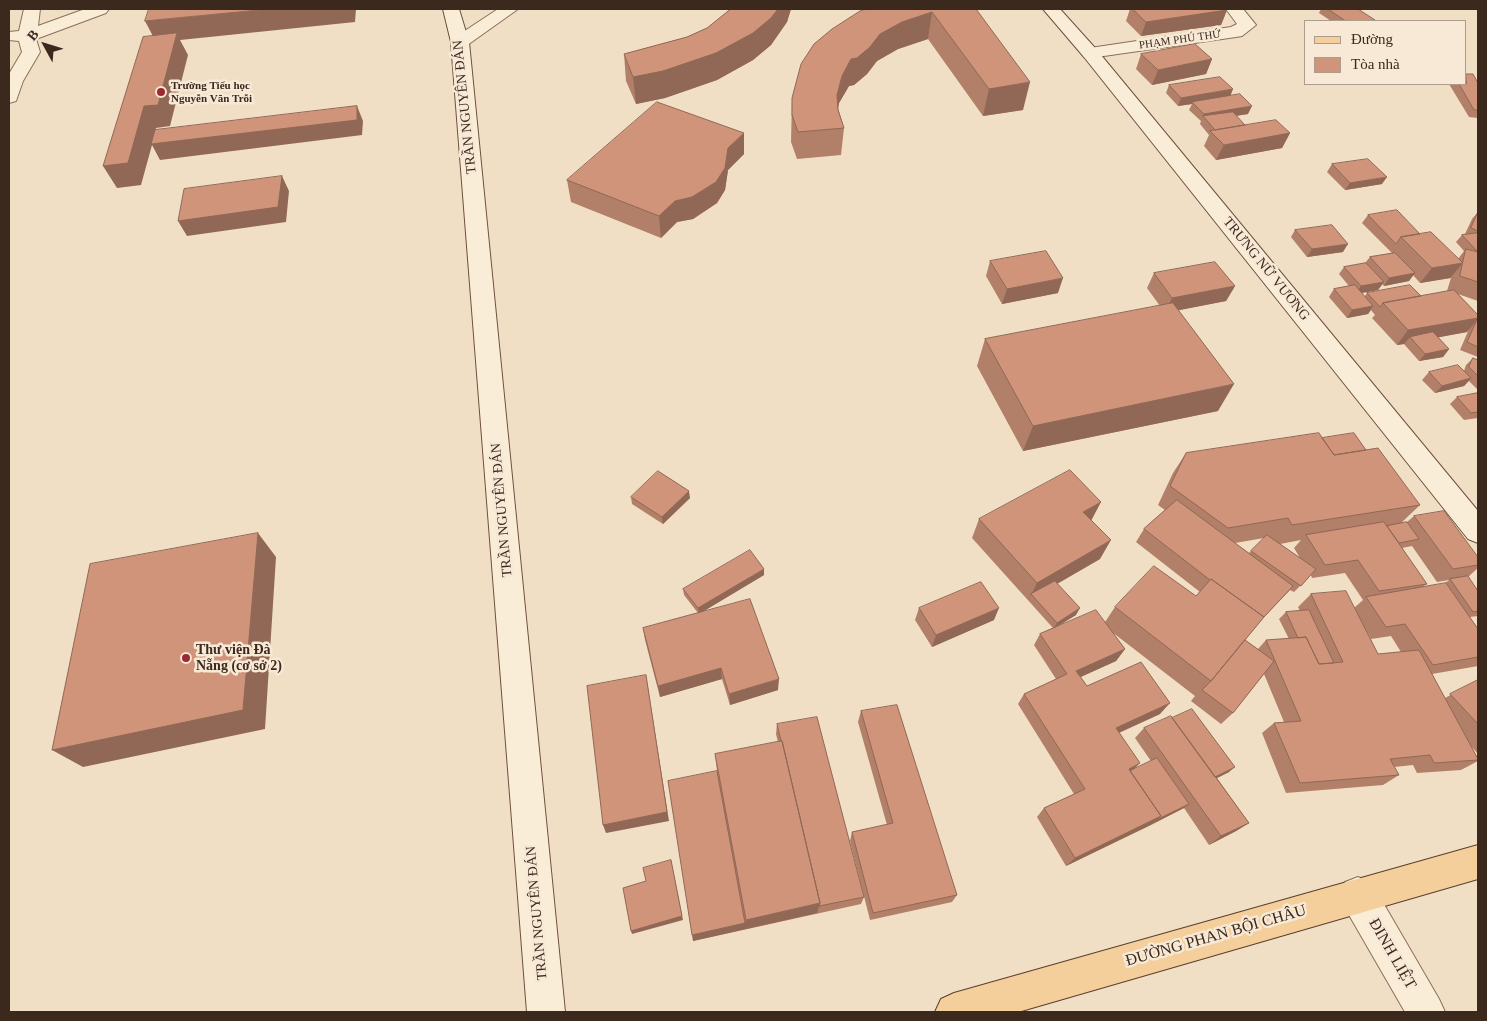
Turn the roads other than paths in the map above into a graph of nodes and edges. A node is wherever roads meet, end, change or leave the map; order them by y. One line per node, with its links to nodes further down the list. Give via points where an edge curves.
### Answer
1 (32, 9): 8 (street)
2 (100, 9): 8 (street)
3 (451, 9): 9 (street, TRẦN NGUYÊN ĐÁN)
4 (509, 9): 9 (street)
5 (1051, 9): 10 (street, TRƯNG NỮ VƯƠNG)
6 (1234, 9): 10 (street, PHẠM PHÚ THỨ, via 1247,25 1236,32)
7 (9, 35): 8 (street)
8 (27, 36): 11 (street, via 31,52 14,81)
9 (460, 42): 15 (street, TRẦN NGUYÊN ĐÁN)
10 (1090, 52): 12 (street, TRƯNG NỮ VƯƠNG)
11 (9, 97)
12 (1478, 531)
13 (1478, 862): 14 (main road, ĐƯỜNG PHAN BỘI CHÂU)
14 (1358, 895): 16 (main road, ĐƯỜNG PHAN BỘI CHÂU); 17 (street, ĐINH LIỆT)
15 (546, 1012)
16 (954, 1012)
17 (1426, 1012)

